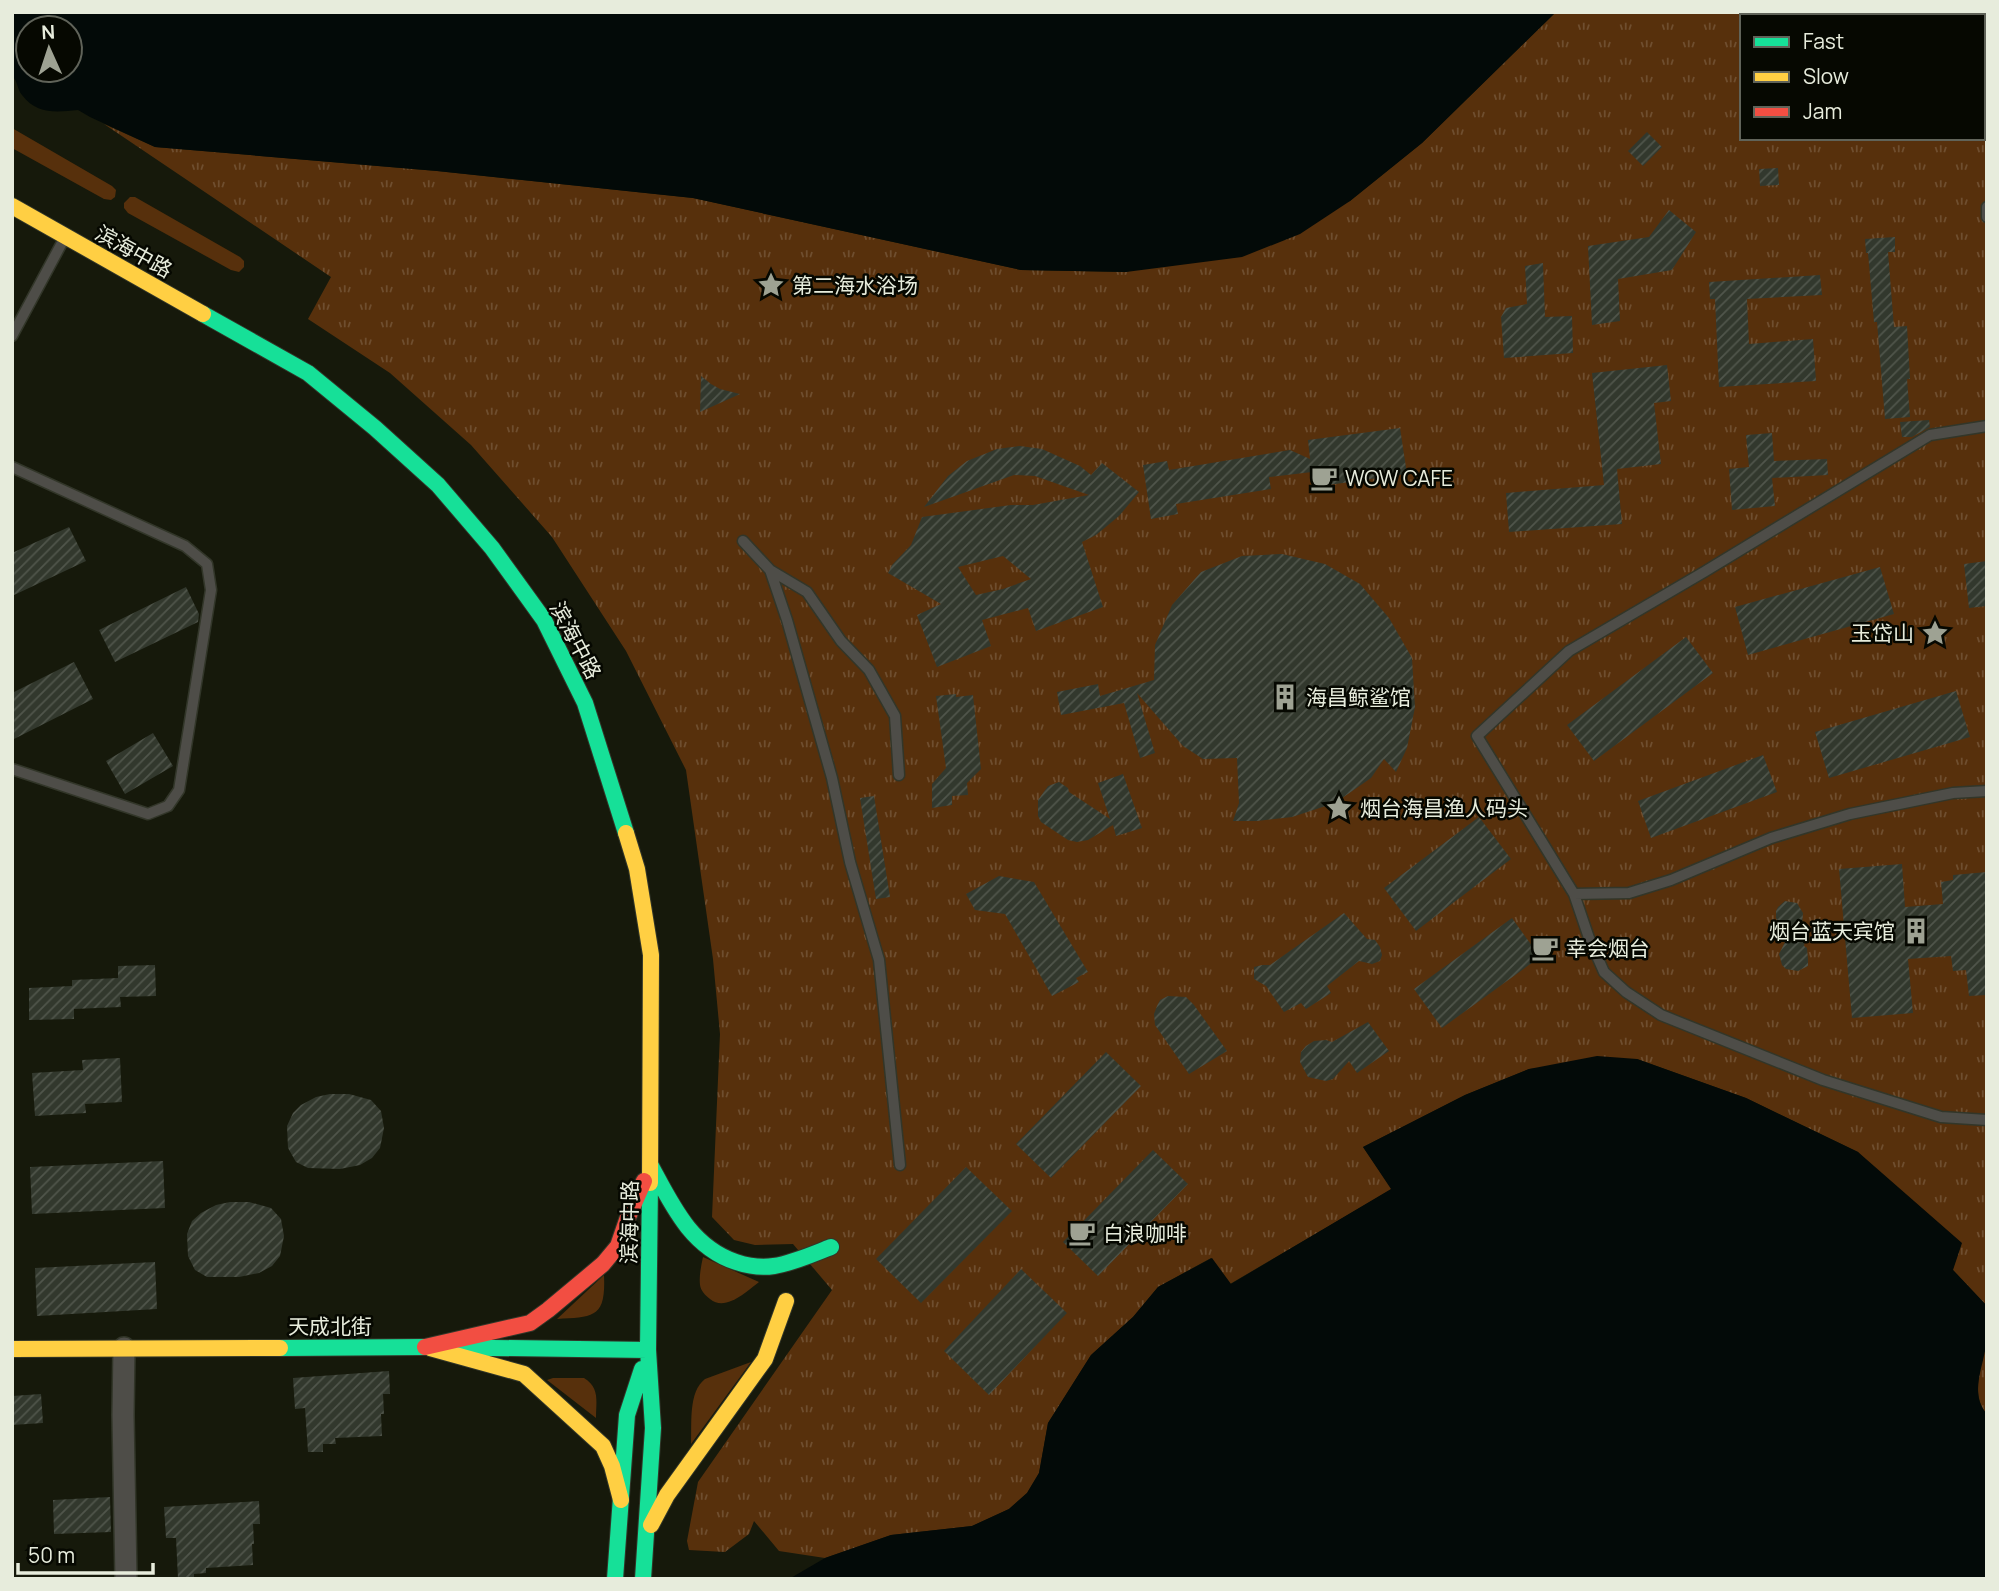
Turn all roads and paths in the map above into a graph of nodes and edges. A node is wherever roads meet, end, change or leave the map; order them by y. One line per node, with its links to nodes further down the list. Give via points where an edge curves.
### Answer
1 (12, 206): 4 (main road, 滨海中路)
2 (1987, 207): 3 (lane)
3 (1987, 217)
4 (65, 236): 5 (lane); 16 (main road, 滨海中路, via 308,373 438,485 492,548 544,620 585,703 637,869 651,955)
5 (12, 337)
6 (1987, 426): 13 (lane, via 1930,435 1569,651 1477,736)
7 (12, 467): 10 (lane, via 184,546 207,564 211,590 179,790 168,806 148,814)
8 (743, 541): 9 (lane)
9 (770, 570): 11 (lane, via 807,592 841,641 869,670 894,716); 15 (lane, via 832,778 850,862 879,960)
10 (12, 769)
11 (899, 775)
12 (1987, 791): 13 (lane, via 1953,793 1850,814 1771,838 1629,893)
13 (1574, 894): 14 (lane, via 1604,972 1661,1016 1823,1080 1941,1117)
14 (1987, 1120)
15 (900, 1165)
16 (651, 1166): 17 (main road, via 695,1237 728,1260 772,1266); 19 (main road, via 618,1246 548,1310 530,1323); 22 (main road, 滨海中路)
17 (831, 1247)
18 (786, 1301): 24 (main road, via 765,1359 667,1495)
19 (425, 1347): 20 (main road, 天成北街); 22 (main road, 天成北街); 23 (main road, via 524,1374 603,1447)
20 (124, 1348): 21 (main road, 天成北街); 25 (street)
21 (12, 1349)
22 (648, 1350): 23 (main road, 滨海中路, via 627,1415); 24 (main road, 滨海中路, via 653,1428)
23 (621, 1500): 26 (main road, 滨海中路)
24 (646, 1534): 27 (main road, 滨海中路)
25 (126, 1579)
26 (615, 1579)
27 (643, 1579)

